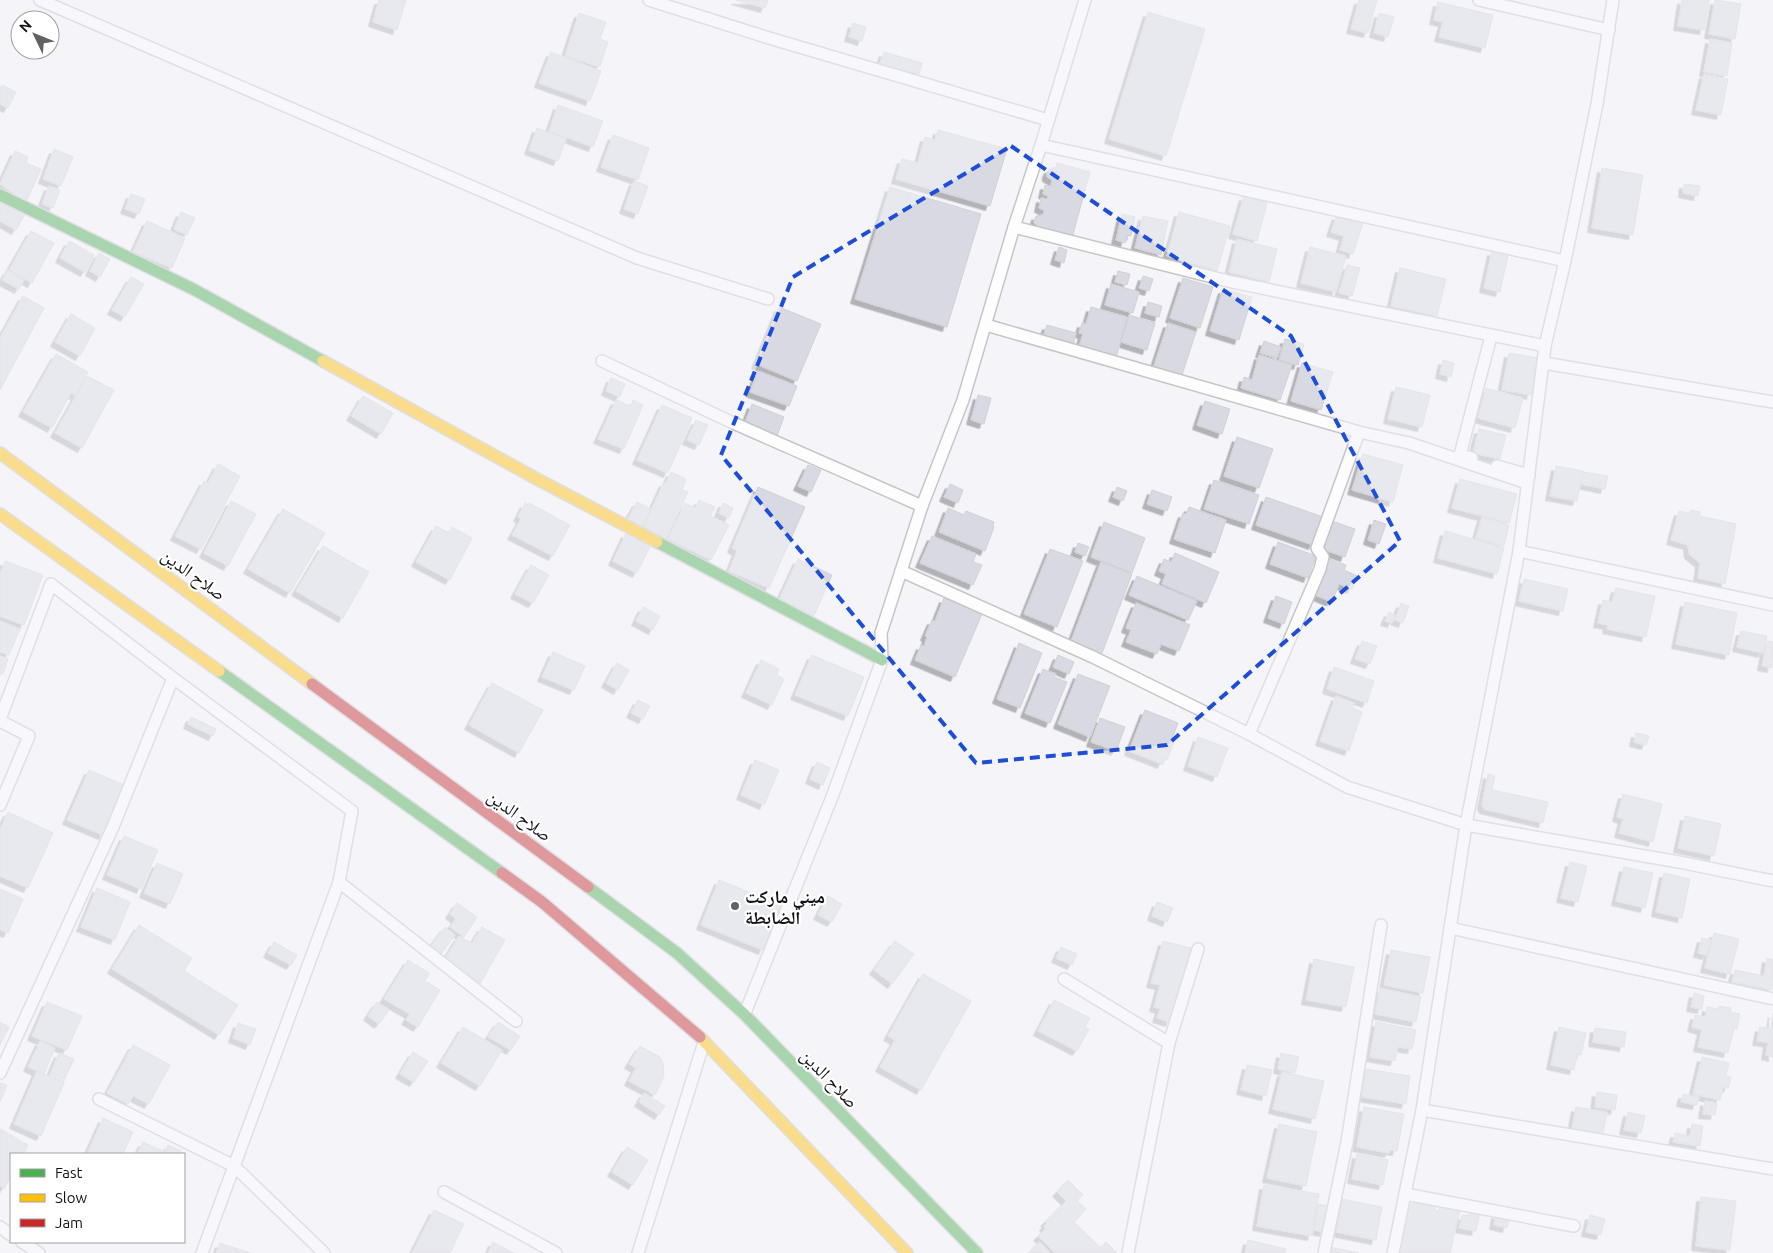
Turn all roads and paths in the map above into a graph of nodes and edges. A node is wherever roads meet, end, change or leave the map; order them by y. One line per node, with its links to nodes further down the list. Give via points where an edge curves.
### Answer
1 (40, 0): 12 (lane, via 638,258)
2 (649, 0): 7 (lane)
3 (1085, 0): 7 (lane)
4 (1479, 0): 6 (lane)
5 (1613, 0): 6 (lane)
6 (1609, 30): 11 (lane)
7 (1048, 120): 8 (lane)
8 (1041, 145): 10 (lane); 11 (lane)
9 (0, 195): 27 (main road, via 195,290 535,478)
10 (1014, 227): 13 (lane); 14 (lane, via 1232,282)
11 (1565, 261): 15 (lane)
12 (768, 299)
13 (986, 325): 19 (lane); 22 (lane, via 963,400)
14 (1491, 336): 15 (lane); 21 (lane, via 1460,455)
15 (1545, 346): 17 (lane)
16 (602, 361): 22 (lane)
17 (1544, 363): 18 (lane); 21 (lane)
18 (1773, 402)
19 (1359, 432): 21 (lane); 30 (lane, via 1317,548 1323,557 1320,569)
20 (0, 453): 40 (main road, صلاح الدين, via 677,953)
21 (1528, 479): 24 (lane)
22 (922, 506): 25 (lane)
23 (0, 514): 42 (main road, via 542,902)
24 (1520, 551): 26 (lane); 32 (lane)
25 (901, 571): 27 (lane, via 881,634); 30 (lane, via 1093,657)
26 (1773, 605)
27 (882, 660): 40 (lane, via 832,797)
28 (173, 678): 29 (lane, via 51,584); 34 (lane, via 352,811); 44 (lane, via 113,827)
29 (0, 720): 31 (lane, via 29,736)
30 (1249, 734): 32 (lane, via 1346,787)
31 (0, 805)
32 (1466, 825): 33 (lane); 36 (lane)
33 (1773, 881)
34 (339, 882): 41 (lane); 47 (lane)
35 (1381, 925): 61 (lane, via 1347,1142)
36 (1450, 928): 39 (lane); 46 (lane)
37 (1198, 949): 43 (lane)
38 (1064, 979): 43 (lane)
39 (1773, 999)
40 (744, 1014): 59 (main road, صلاح الدين)
41 (516, 1021)
42 (704, 1041): 57 (lane); 58 (main road)
43 (1169, 1042): 60 (lane)
44 (0, 1073)
45 (99, 1099): 47 (lane)
46 (1422, 1110): 48 (lane); 50 (lane)
47 (234, 1166): 54 (lane); 55 (lane)
48 (1773, 1170)
49 (444, 1192): 56 (lane)
50 (1405, 1194): 51 (lane); 62 (lane)
51 (1574, 1226)
52 (24, 1243): 53 (lane)
53 (39, 1253)
54 (202, 1253)
55 (324, 1253)
56 (556, 1253)
57 (638, 1253)
58 (907, 1253)
59 (977, 1253)
60 (1128, 1253)
61 (1324, 1253)
62 (1393, 1253)

